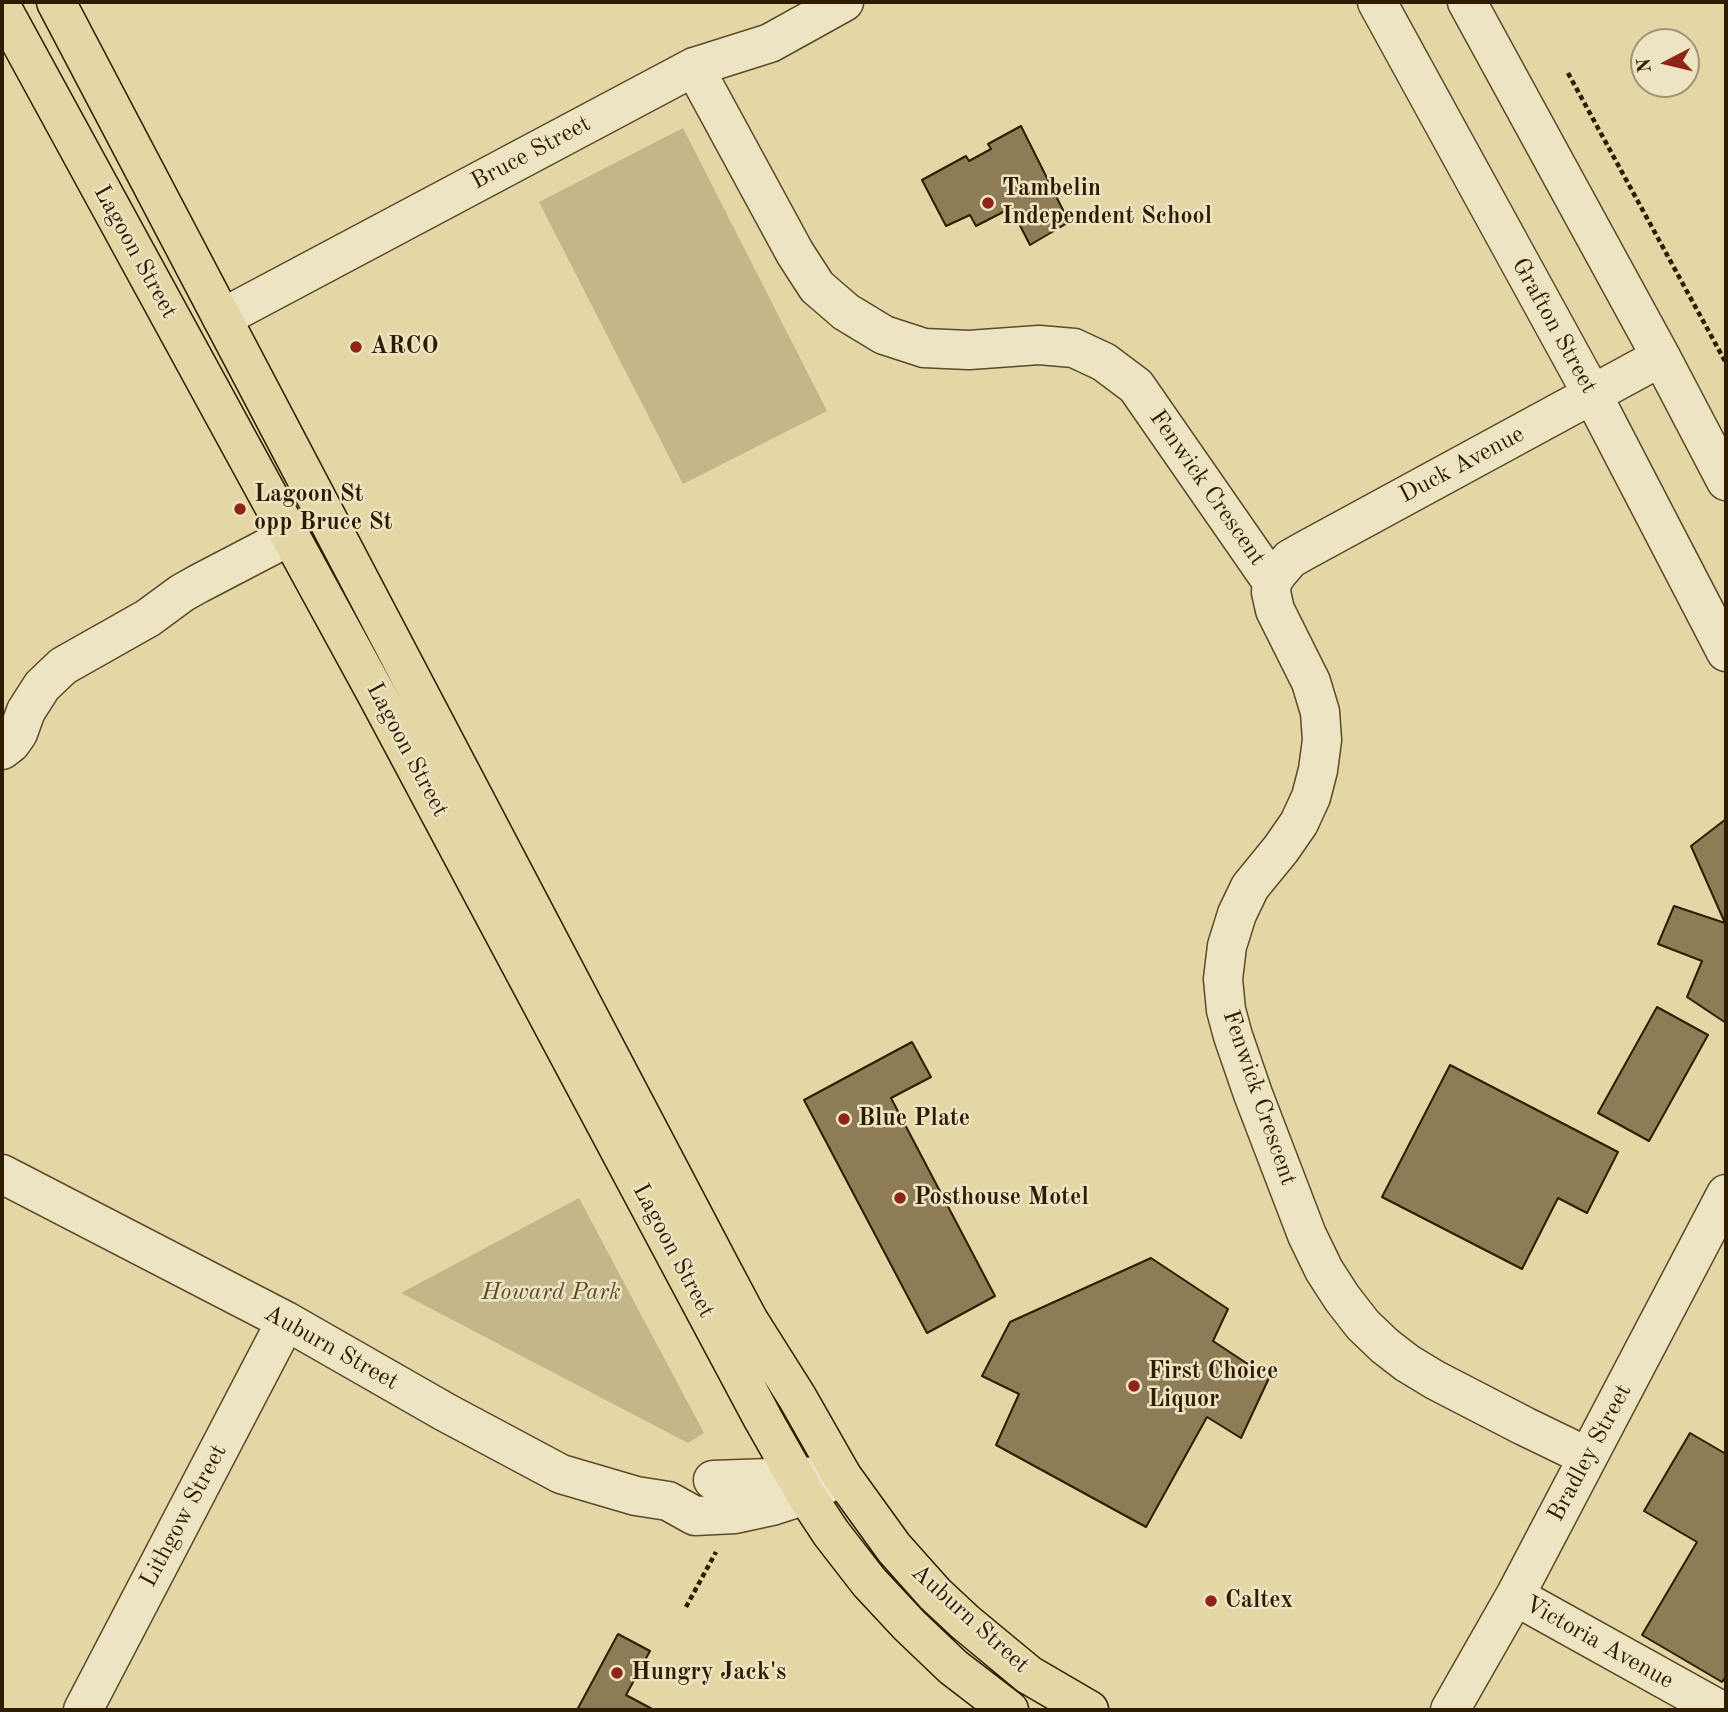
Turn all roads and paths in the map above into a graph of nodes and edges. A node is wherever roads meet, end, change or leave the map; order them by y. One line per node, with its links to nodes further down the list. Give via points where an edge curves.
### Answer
1 (23, 2): 9 (main road)
2 (56, 2): 10 (main road, Lagoon Street)
3 (844, 2): 7 (street, Bruce Street, via 770,43)
4 (1377, 2): 13 (street, Grafton Street)
5 (1467, 2): 11 (street)
6 (2, 8): 9 (main road, Lagoon Street)
7 (694, 67): 10 (street, Bruce Street); 16 (street, Fenwick Crescent, via 817,287 884,335 924,348 1039,345 1074,348 1104,362 1136,386)
8 (1568, 73): 12 (path)
9 (59, 114): 15 (main road, Lagoon Street)
10 (222, 317): 24 (main road, Lagoon Street, via 723,1272)
11 (1661, 357): 13 (street, Duck Avenue); 14 (street)
12 (1726, 363)
13 (1592, 394): 16 (street, Duck Avenue, via 1290,559); 17 (street, Grafton Street)
14 (1726, 481)
15 (290, 536): 18 (street, via 215,574 63,666 42,686 18,733); 22 (main road, Lagoon Street)
16 (1272, 582): 23 (street, Fenwick Crescent, via 1275,610 1311,682 1322,740 1311,797 1293,832 1250,887 1227,946 1226,1010 1253,1094 1324,1270 1363,1325 1435,1380)
17 (1726, 652)
18 (2, 750)
19 (2, 1174): 21 (street, Auburn Street)
20 (1726, 1194): 23 (street, Bradley Street)
21 (286, 1321): 27 (street, Auburn Street, via 561,1474); 29 (street, Lithgow Street)
22 (776, 1443): 25 (street, Auburn Street); 26 (main road, Lagoon Street)
23 (1588, 1457): 28 (street, Bradley Street)
24 (842, 1476): 26 (street, Auburn Street); 31 (main road, Auburn Street, via 894,1548 935,1594 1029,1675)
25 (713, 1480): 26 (street, Auburn Street); 27 (street, Auburn Street)
26 (801, 1486): 27 (street, Auburn Street, via 763,1508 735,1514 695,1516); 30 (main road, Auburn Street, via 869,1582 953,1667)
27 (668, 1501)
28 (1516, 1595): 32 (street, Bradley Street); 33 (street, Victoria Avenue)
29 (83, 1710)
30 (1009, 1710)
31 (1089, 1710)
32 (1450, 1710)
33 (1720, 1710)

